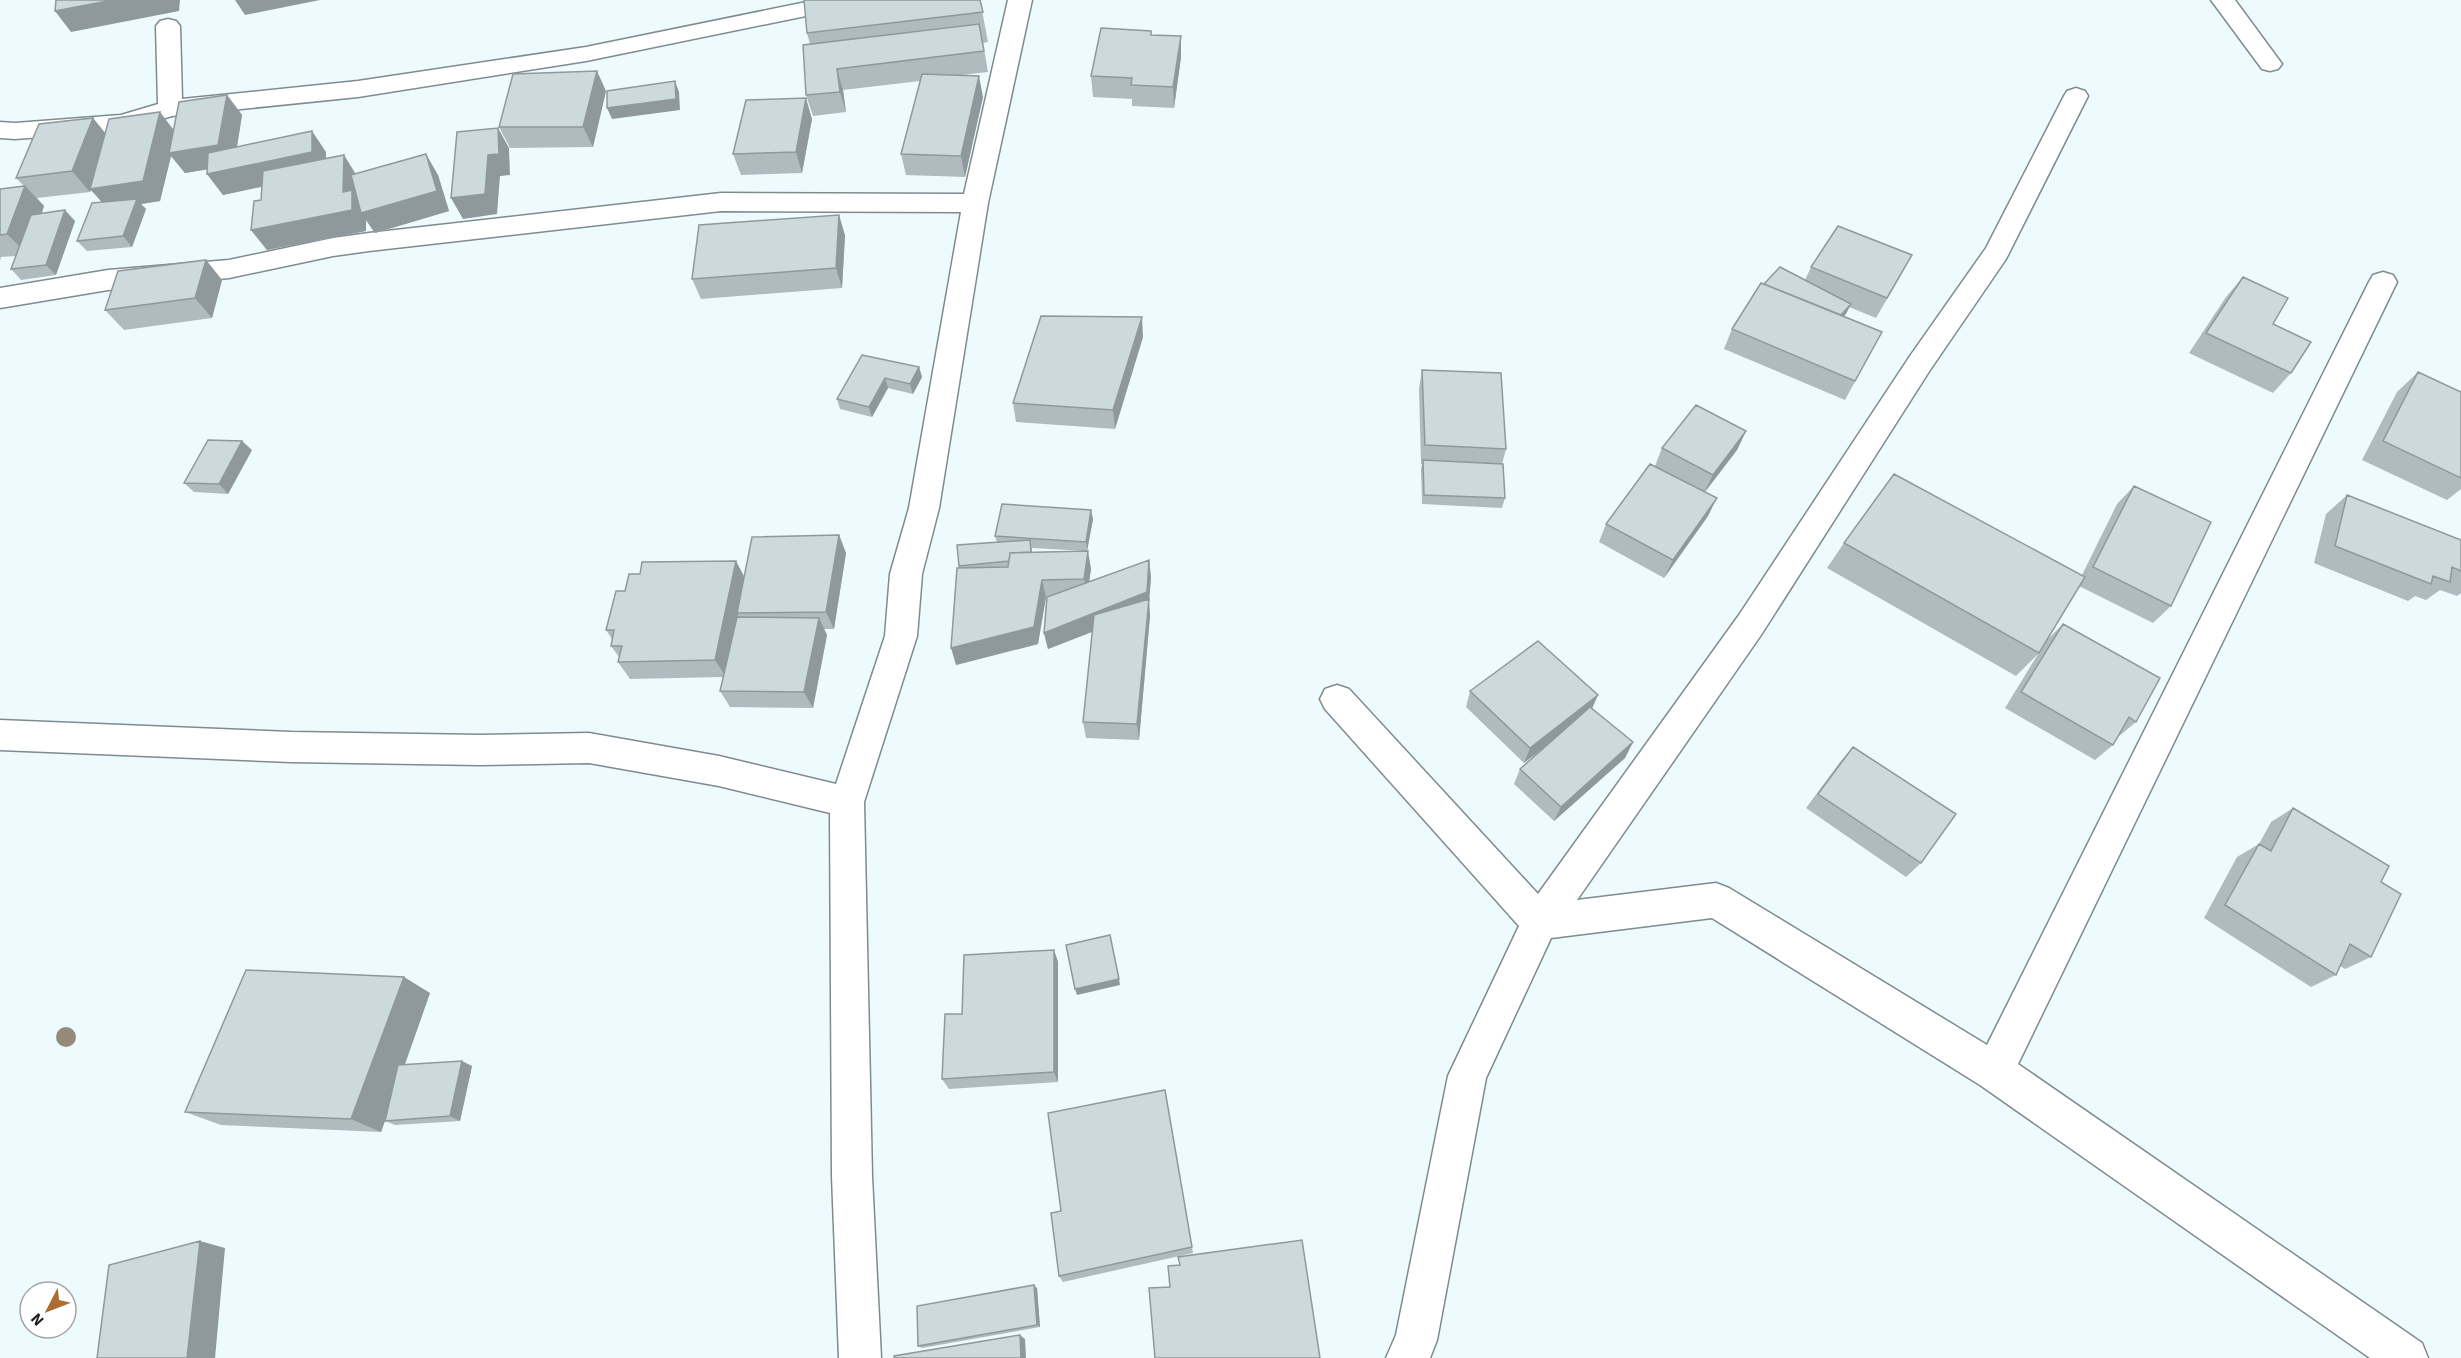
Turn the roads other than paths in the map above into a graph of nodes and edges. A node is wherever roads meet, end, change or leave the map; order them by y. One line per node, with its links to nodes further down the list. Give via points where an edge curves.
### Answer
1 (850, 0): 7 (street, via 586,54 358,89)
2 (1020, 0): 9 (street)
3 (2223, 0): 5 (street)
4 (168, 26): 7 (street)
5 (2270, 64)
6 (2076, 96): 15 (street, via 1997,252 1750,625)
7 (170, 108): 8 (street, via 123,123)
8 (0, 130)
9 (975, 203): 11 (street, via 721,202 369,242 229,269 108,280); 14 (street, via 924,508 906,573 901,636)
10 (2383, 282): 16 (street)
11 (0, 298)
12 (1337, 699): 15 (street)
13 (0, 735): 14 (street, via 291,747 588,748 719,771)
14 (847, 802): 17 (street, via 852,1164)
15 (1540, 922): 16 (street, via 1716,900); 18 (street, via 1467,1076 1416,1340)
16 (1995, 1071): 19 (street)
17 (860, 1358)
18 (1407, 1358)
19 (2407, 1358)

